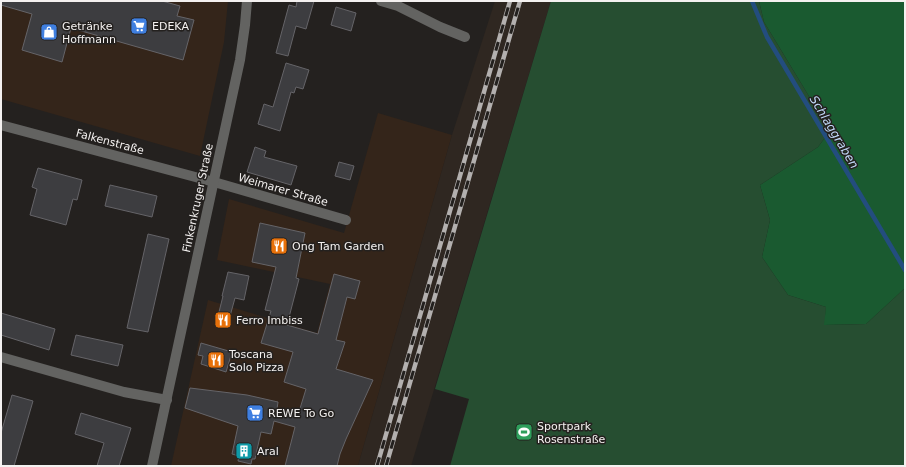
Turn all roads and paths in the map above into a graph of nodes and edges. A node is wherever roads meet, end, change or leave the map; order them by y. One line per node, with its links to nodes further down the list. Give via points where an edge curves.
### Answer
1 (247, 1): 5 (street, Finkenkruger Straße, via 240,60)
2 (381, 1): 3 (street, via 398,6)
3 (465, 37)
4 (1, 125): 5 (street, Falkenstraße)
5 (214, 182): 6 (street, Weimarer Straße); 8 (street, Finkenkruger Straße)
6 (346, 220)
7 (1, 357): 8 (street, via 124,392)
8 (167, 400): 9 (street, Finkenkruger Straße)
9 (152, 466)

